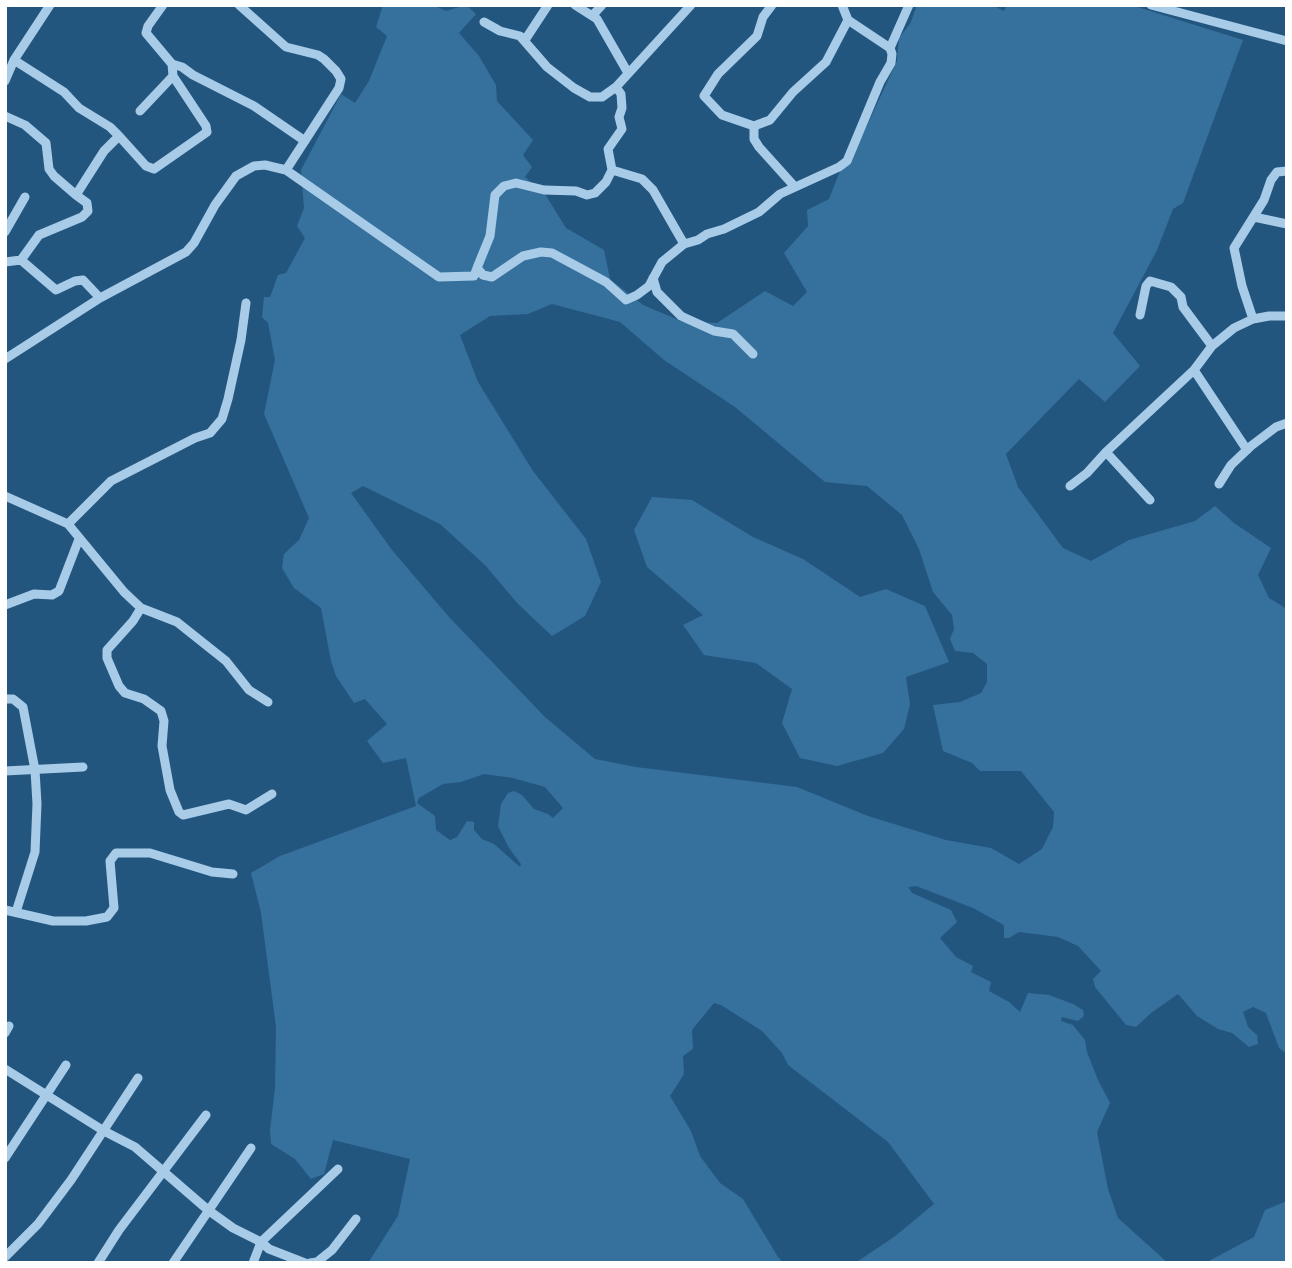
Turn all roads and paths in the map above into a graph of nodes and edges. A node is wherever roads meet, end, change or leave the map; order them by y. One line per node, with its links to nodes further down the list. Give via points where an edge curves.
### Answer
1 (50, 5): 18 (street)
2 (163, 5): 19 (street, via 146,33)
3 (239, 5): 28 (street, via 286,47 318,55 341,79)
4 (548, 5): 15 (street)
5 (575, 5): 12 (street)
6 (602, 5): 12 (street)
7 (691, 5): 20 (street)
8 (772, 5): 26 (street, via 762,17 757,36 718,74 704,96 722,115)
9 (842, 5): 13 (street)
10 (909, 5): 17 (street)
11 (1152, 5): 16 (street)
12 (593, 15): 20 (street)
13 (848, 19): 17 (street); 26 (street, via 826,62 770,121)
14 (484, 22): 15 (street)
15 (525, 40): 23 (street, via 547,67 590,97 602,97)
16 (1287, 41)
17 (890, 48): 32 (street, via 891,63 847,161)
18 (14, 60): 22 (street); 27 (street)
19 (172, 64): 21 (street); 28 (street, via 254,106)
20 (628, 73): 23 (street)
21 (173, 76): 24 (street); 27 (street, via 206,132 154,169)
22 (5, 81)
23 (616, 87): 30 (street, via 621,94 622,129 608,149)
24 (140, 111)
25 (5, 116): 33 (street, via 46,143 54,176)
26 (754, 126): 32 (street, via 758,147)
27 (119, 136): 33 (street)
28 (305, 141): 29 (street)
29 (286, 170): 41 (street, via 439,277 474,276); 43 (street, via 254,166 236,176 186,252)
30 (612, 170): 38 (street, via 642,179 653,190); 41 (street, via 606,182 587,195 516,183 504,186 495,195 489,236)
31 (1287, 171): 35 (street, via 1270,180)
32 (794, 187): 38 (street, via 759,212)
33 (76, 195): 39 (street, via 87,203 88,211 39,234)
34 (24, 197): 37 (street)
35 (1254, 218): 36 (street); 47 (street, via 1234,248)
36 (1287, 224)
37 (5, 232)
38 (684, 244): 42 (street, via 662,262)
39 (21, 260): 40 (street); 43 (street, via 54,289 83,280)
40 (5, 262)
41 (477, 268): 42 (street, via 492,277 523,256 552,253 606,282 626,300)
42 (653, 278): 49 (street, via 657,292 681,316 733,334)
43 (100, 298): 50 (street)
44 (246, 303): 59 (street, via 242,340 217,426 111,481)
45 (1140, 315): 48 (street, via 1150,281 1171,287)
46 (1287, 316): 47 (street)
47 (1253, 319): 48 (street)
48 (1212, 346): 51 (street)
49 (754, 354)
50 (5, 359)
51 (1194, 370): 53 (street); 54 (street)
52 (1287, 423): 53 (street)
53 (1247, 450): 55 (street)
54 (1106, 452): 56 (street); 58 (street)
55 (1219, 484)
56 (1070, 486)
57 (5, 496): 59 (street)
58 (1150, 500)
59 (68, 524): 60 (street)
60 (79, 538): 61 (street, via 59,590); 62 (street)
61 (5, 605)
62 (141, 608): 64 (street, via 177,622 226,662 249,690); 68 (street, via 107,650 107,657 119,686 160,711 170,790 179,812 183,815 229,804 246,810)
63 (5, 699): 66 (street, via 23,706)
64 (268, 702)
65 (83, 767): 66 (street)
66 (35, 770): 67 (street); 71 (street, via 35,852)
67 (5, 771)
68 (272, 794)
69 (233, 874): 71 (street, via 150,853 116,853 110,861 114,908 107,917 53,921)
70 (5, 910): 71 (street)
71 (16, 912)
72 (66, 1065): 75 (street)
73 (5, 1069): 75 (street)
74 (138, 1078): 77 (street)
75 (47, 1095): 77 (street); 79 (street)
76 (206, 1115): 81 (street)
77 (104, 1131): 81 (street, via 135,1147); 85 (street, via 38,1224)
78 (251, 1148): 82 (street)
79 (5, 1158)
80 (338, 1169): 84 (street)
81 (163, 1171): 82 (street); 86 (street)
82 (208, 1210): 84 (street); 87 (street)
83 (356, 1219): 89 (street, via 332,1250)
84 (261, 1242): 88 (street); 89 (street)
85 (5, 1258)
86 (98, 1263)
87 (173, 1263)
88 (253, 1263)
89 (308, 1263)

